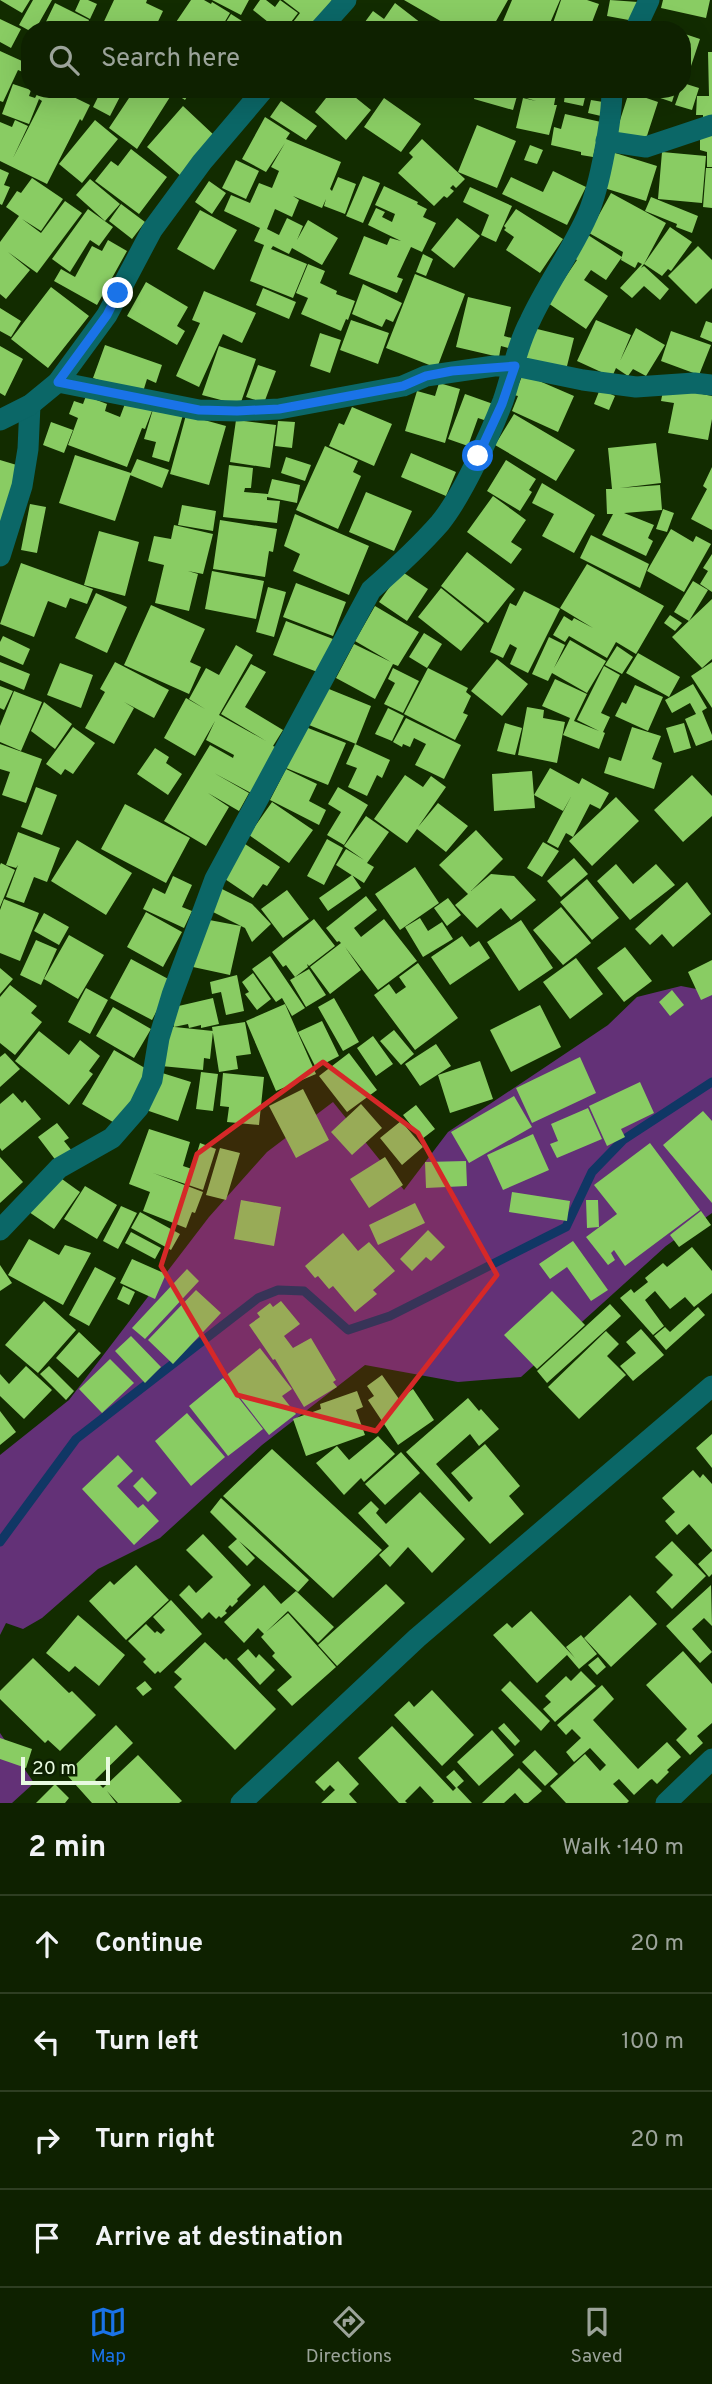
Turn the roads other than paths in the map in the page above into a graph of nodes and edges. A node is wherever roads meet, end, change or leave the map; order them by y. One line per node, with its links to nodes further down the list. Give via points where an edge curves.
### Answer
1 (346, 0): 3 (street)
2 (649, 0): 4 (street)
3 (327, 21)
4 (639, 21)
5 (256, 98): 10 (street, via 152,230 107,315)
6 (612, 98): 8 (street)
7 (712, 125): 8 (street, via 646,147)
8 (606, 141): 9 (street, via 589,211 528,324)
9 (515, 366): 10 (street, via 452,371 403,386 248,411 199,410); 11 (street, via 626,386); 15 (street, via 458,496 440,522 372,590 215,879 172,995 152,1080 139,1107 112,1138 59,1168)
10 (58, 382): 12 (street)
11 (712, 385)
12 (30, 405): 13 (street); 14 (street, via 22,486)
13 (0, 419)
14 (0, 556)
15 (0, 1230)
16 (712, 1386): 18 (street, via 417,1638)
17 (712, 1759): 19 (street)
18 (241, 1803)
19 (666, 1803)

